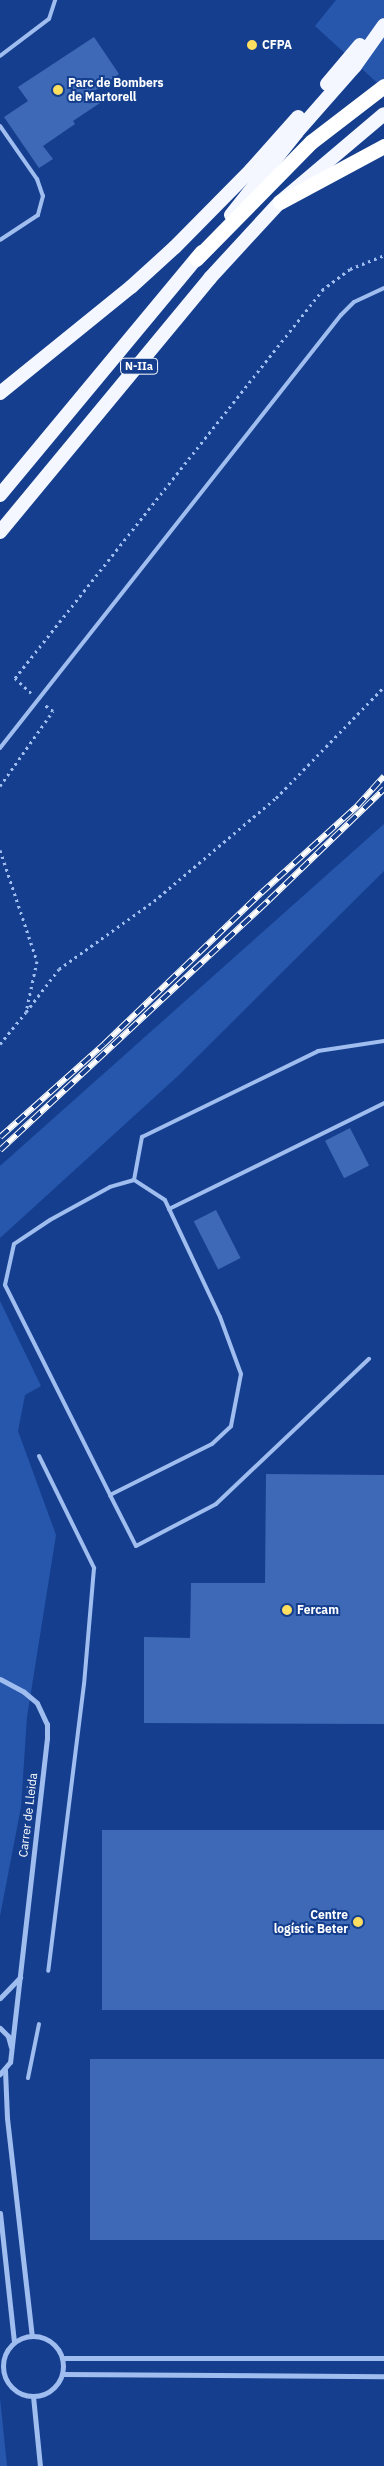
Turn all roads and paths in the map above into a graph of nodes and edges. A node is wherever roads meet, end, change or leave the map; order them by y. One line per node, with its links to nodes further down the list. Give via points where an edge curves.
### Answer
1 (55, 0): 4 (lane, via 49,19)
2 (384, 19): 14 (highway, via 251,170 175,247 131,287)
3 (384, 25): 12 (highway, via 355,66 297,132)
4 (0, 56)
5 (384, 86): 12 (highway, via 311,142)
6 (384, 114): 9 (highway, N-IIa)
7 (0, 126): 10 (lane, via 37,179 43,196 38,215)
8 (384, 146): 9 (highway)
9 (280, 202): 16 (highway, N-IIa, via 210,278)
10 (0, 240)
11 (384, 255): 18 (path, via 350,269 322,290 15,678)
12 (196, 260): 15 (highway, N-IIa)
13 (384, 288): 18 (lane, via 354,302 341,315)
14 (0, 393)
15 (0, 495)
16 (0, 532)
17 (384, 687): 22 (path, via 276,798 154,901 59,969)
18 (38, 699): 19 (lane); 20 (path, via 53,712)
19 (0, 748)
20 (0, 786)
21 (0, 850): 22 (path, via 38,961)
22 (26, 1012): 24 (path)
23 (384, 1041): 26 (lane, via 318,1051 142,1137)
24 (0, 1044)
25 (384, 1103): 27 (lane)
26 (134, 1180): 27 (lane, via 165,1200); 30 (lane, via 110,1188 50,1220 14,1244 5,1285)
27 (168, 1209): 30 (lane, via 220,1317 242,1374 231,1426 212,1444)
28 (369, 1359): 30 (lane, via 216,1504 136,1546)
29 (39, 1456): 32 (lane, via 94,1568 84,1684)
30 (110, 1495)
31 (0, 1679): 33 (street, Carrer de Lleida, via 37,1703 47,1724)
32 (48, 1971)
33 (20, 1976): 34 (street); 37 (street, Carrer de Lleida)
34 (0, 1998)
35 (39, 2024): 40 (lane)
36 (0, 2028): 37 (street, via 8,2036)
37 (12, 2050): 38 (street, Carrer de Lleida)
38 (5, 2070): 39 (street); 42 (street, via 7,2118)
39 (0, 2074)
40 (28, 2078)
41 (0, 2213): 43 (street)
42 (32, 2336): 43 (street); 44 (street, via 51,2342)
43 (14, 2342): 48 (street, via 3,2361 5,2378 17,2392)
44 (62, 2358): 45 (street); 46 (street)
45 (384, 2358)
46 (62, 2374): 47 (street); 48 (street, via 50,2391)
47 (384, 2376)
48 (33, 2396): 49 (street)
49 (40, 2466)

